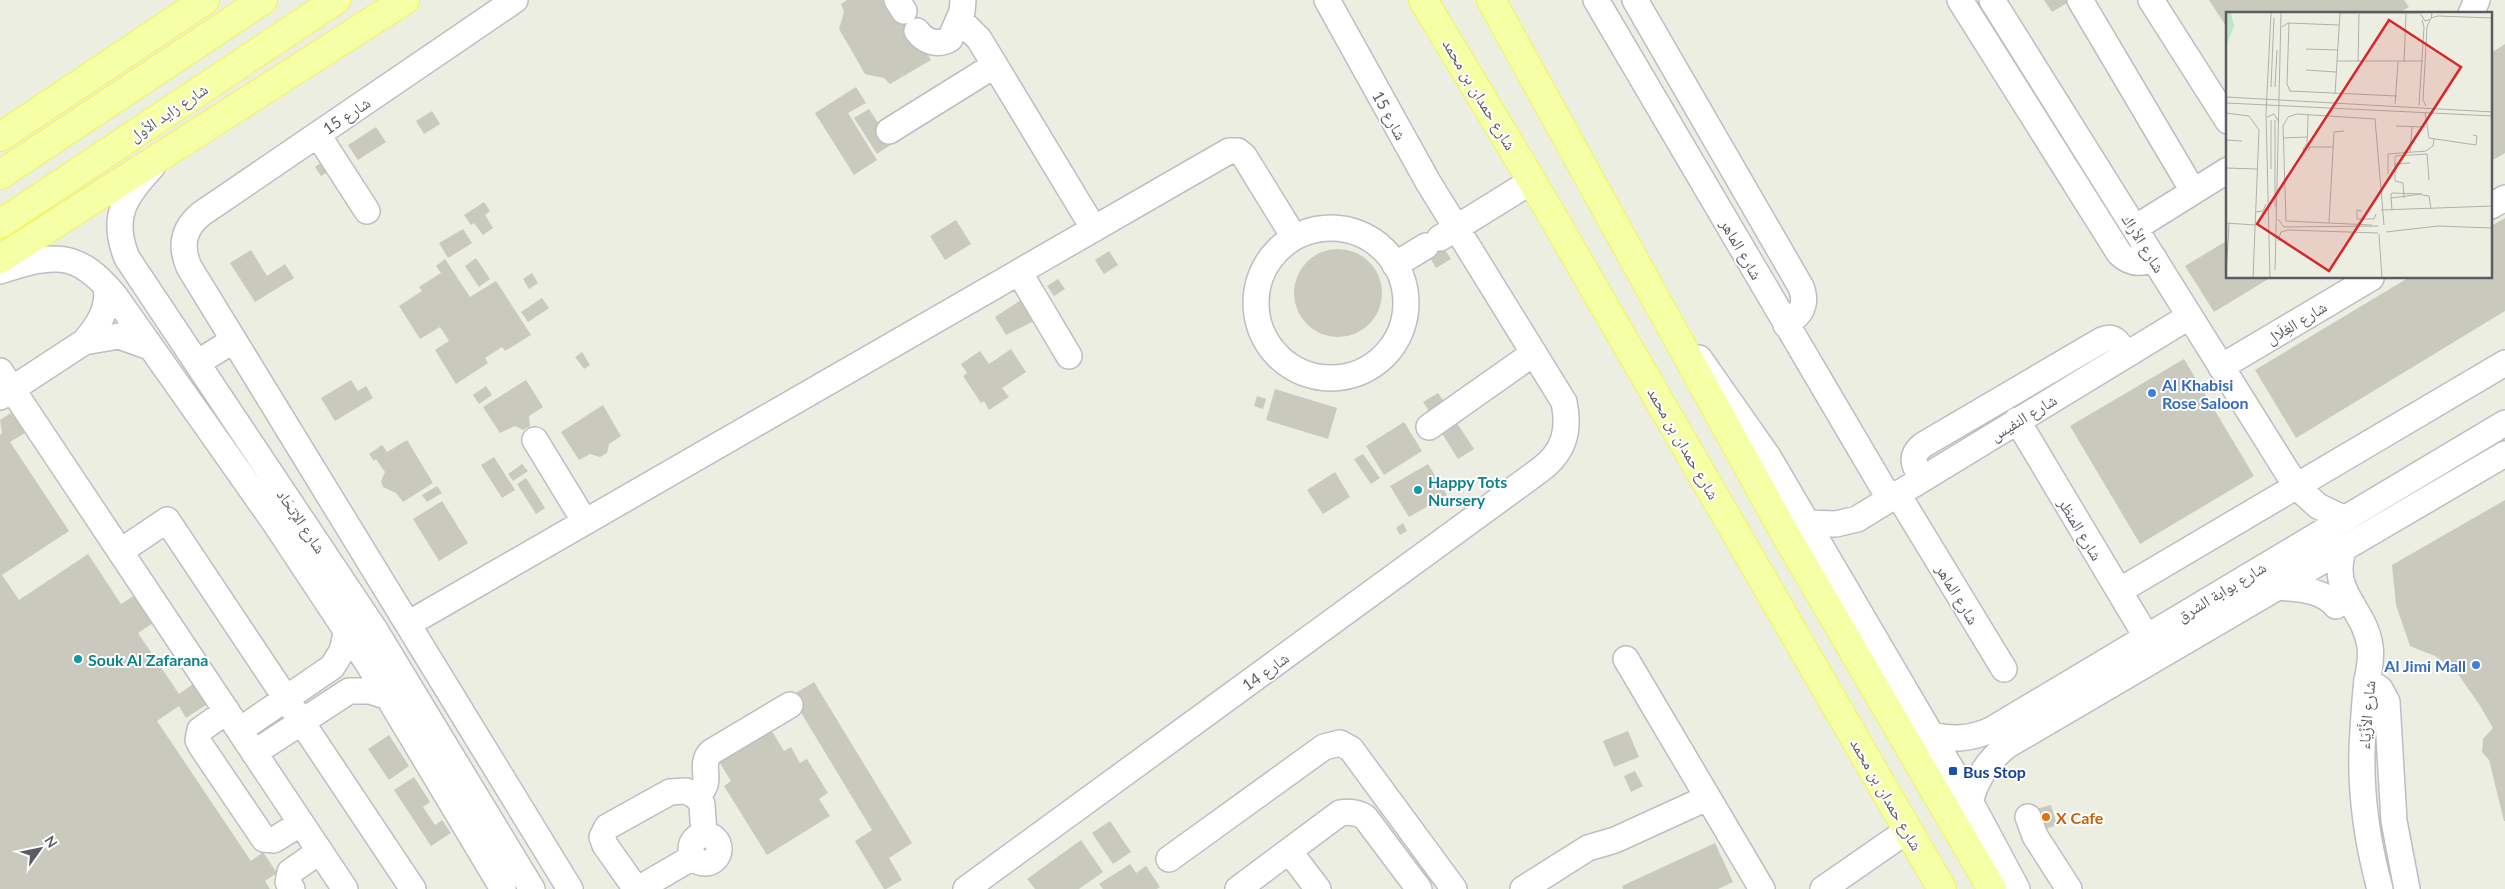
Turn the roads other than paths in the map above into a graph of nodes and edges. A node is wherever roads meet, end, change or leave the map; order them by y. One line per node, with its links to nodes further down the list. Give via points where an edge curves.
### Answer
1 (205, 0): 23 (main road)
2 (263, 0): 26 (main road)
3 (336, 0): 32 (main road, شارع زايد الأول)
4 (405, 0): 24 (main road)
5 (514, 0): 22 (street, شارع 15)
6 (1327, 0): 36 (street, شارع 15, via 1403,138)
7 (1423, 0): 27 (main road, شارع حمدان بن محمد)
8 (1491, 0): 44 (main road)
9 (1596, 0): 46 (street, شارع الماهر)
10 (1634, 0): 46 (street, via 1801,286 1804,295 1802,311)
11 (1960, 0): 37 (street, via 2124,258 2137,263)
12 (2080, 0): 28 (street)
13 (2152, 0): 20 (street)
14 (2477, 0): 17 (street)
15 (1999, 2): 33 (street, شارع الأراك)
16 (961, 11): 18 (street, via 954,35 940,43 927,40); 19 (street)
17 (2472, 12)
18 (906, 14)
19 (995, 64): 21 (street); 34 (street)
20 (2226, 118)
21 (889, 131)
22 (318, 135): 31 (street); 47 (street, شارع 15, via 201,214 184,237 189,267)
23 (0, 138)
24 (162, 156): 38 (main road); 53 (street, شارع الإتحَاد, via 127,196 121,211 120,232 132,266)
25 (2226, 171): 28 (street)
26 (0, 174)
27 (1532, 181): 36 (street); 95 (main road, شارع حمدان بن محمد)
28 (2193, 191): 33 (street)
29 (2505, 198): 30 (street)
30 (2492, 205)
31 (367, 211)
32 (0, 224)
33 (2135, 228): 37 (street, شارع الأراك)
34 (1094, 229): 35 (street, via 1234,150 1244,156); 41 (street)
35 (1294, 237): 39 (street, via 1321,228 1350,230 1376,243); 39 (street, via 1271,256 1264,269 1258,283 1256,312 1262,334 1274,352 1291,367 1311,376 1326,378 1355,374 1369,368 1391,349 1406,308 1405,293)
36 (1441, 237): 39 (street); 50 (street, شارع 15)
37 (2154, 258): 45 (street, شارع الأراك)
38 (0, 259)
39 (1395, 265)
40 (0, 271): 43 (street, شارع الإتحَاد, via 46,258 62,259 75,262)
41 (1019, 272): 52 (street); 68 (street)
42 (2369, 279): 55 (street, شارع الغِلَال)
43 (106, 286): 48 (street, via 108,297 104,309); 49 (street, شارع الإتحَاد)
44 (1665, 316): 69 (street, via 1733,404); 115 (main road, via 1783,530)
45 (2190, 316): 51 (street, شارع النفيس); 55 (street, شارع الأراك)
46 (1786, 325): 65 (street, شارع الماهر)
47 (234, 340): 53 (street); 77 (street)
48 (84, 342): 49 (street, via 119,336); 56 (street)
49 (150, 347): 78 (street, شارع الإتحَاد)
50 (1534, 353): 59 (street); 61 (street, شارع 15, via 1564,402 1568,418)
51 (2126, 355): 57 (street, شارع النفيس); 63 (street, via 2116,340 2106,338 1923,445 1913,459)
52 (1069, 356)
53 (197, 363): 103 (street, شارع الإتحَاد, via 375,630)
54 (2505, 363): 64 (street)
55 (2221, 366): 64 (street, شارع الأراك)
56 (4, 385): 72 (street)
57 (2017, 420): 63 (street, شارع النفيس); 75 (street, شارع المنظر)
58 (2505, 422): 66 (street, شارع بوابة الشرق)
59 (1429, 427)
60 (535, 440): 68 (street)
61 (1561, 450): 106 (street, شارع 14, via 1540,470)
62 (2505, 454): 71 (street, شارع بوابة الشرق)
63 (1921, 478): 65 (street, شارع النفيس)
64 (2296, 486): 66 (street, شارع الأراك, via 2318,506); 70 (street, شارع الأراك, via 2303,514); 75 (street)
65 (1893, 495): 67 (street, شارع النفيس); 81 (street, شارع الماهر)
66 (2343, 518): 70 (street, شارع بوابة الشرق)
67 (1857, 519): 69 (street, شارع النفيس, via 1836,524); 73 (street, شارع النفيس, via 1847,532)
68 (585, 522): 77 (street)
69 (1807, 523): 73 (street)
70 (2303, 542): 79 (street, شارع بوابة الشرق)
71 (2344, 548): 74 (street, شارع بوابة الشرق); 82 (street, شارع الأَزْيَاء, via 2339,576 2369,640 2372,656)
72 (121, 552): 84 (street, via 167,520); 87 (street)
73 (1835, 570): 88 (street)
74 (2277, 587): 76 (street, via 2313,592 2325,596); 92 (street, شارع بوابة الشرق, via 2008,745 1986,766)
75 (2119, 591): 79 (street, شارع المنظر)
76 (2336, 606)
77 (408, 624): 104 (street)
78 (347, 630): 83 (street, شارع الإتحَاد); 84 (street, via 342,651 332,667)
79 (2146, 636): 88 (street, شارع بوابة الشرق, via 1991,730 1967,738)
80 (1626, 659): 91 (street)
81 (2004, 669)
82 (2367, 680): 118 (street, شارع الأَزْيَاء, via 2362,736 2364,794); 119 (street, via 2380,688 2387,702 2392,811)
83 (388, 697): 86 (street, via 370,691 349,690); 102 (street, شارع الإتحَاد)
84 (287, 699): 86 (street); 87 (street)
85 (790, 705): 90 (street, via 711,752 705,764 705,786)
86 (302, 720): 89 (street); 101 (street)
87 (233, 721): 89 (street); 94 (street, via 200,730 198,740 201,746 264,838 274,840)
88 (1931, 735): 92 (street)
89 (254, 753): 94 (street)
90 (696, 796): 105 (street, via 704,809 704,835 716,840 719,852 711,862 698,862 693,857); 105 (street, via 686,791 670,792 604,830 605,845)
91 (1707, 798): 111 (street, via 1615,840 1588,848); 112 (street)
92 (1970, 801): 116 (street)
93 (2028, 817): 117 (street, via 2035,836)
94 (301, 823): 96 (street)
95 (1908, 830): 113 (street); 114 (main road, شارع حمدان بن محمد)
96 (320, 851): 99 (street, via 290,872 288,882); 100 (street)
97 (1289, 851): 107 (street); 108 (street); 109 (street, via 1340,813 1354,812 1369,822)
98 (1169, 859): 110 (street, via 1324,747 1340,743 1351,749)
99 (292, 889)
100 (345, 889)
101 (413, 889)
102 (503, 889)
103 (532, 889)
104 (570, 889)
105 (637, 889)
106 (966, 889)
107 (1238, 889)
108 (1318, 889)
109 (1419, 889)
110 (1454, 889)
111 (1523, 889)
112 (1762, 889)
113 (1823, 889)
114 (1942, 889)
115 (1992, 889)
116 (2017, 889)
117 (2069, 889)
118 (2380, 889)
119 (2407, 889)

